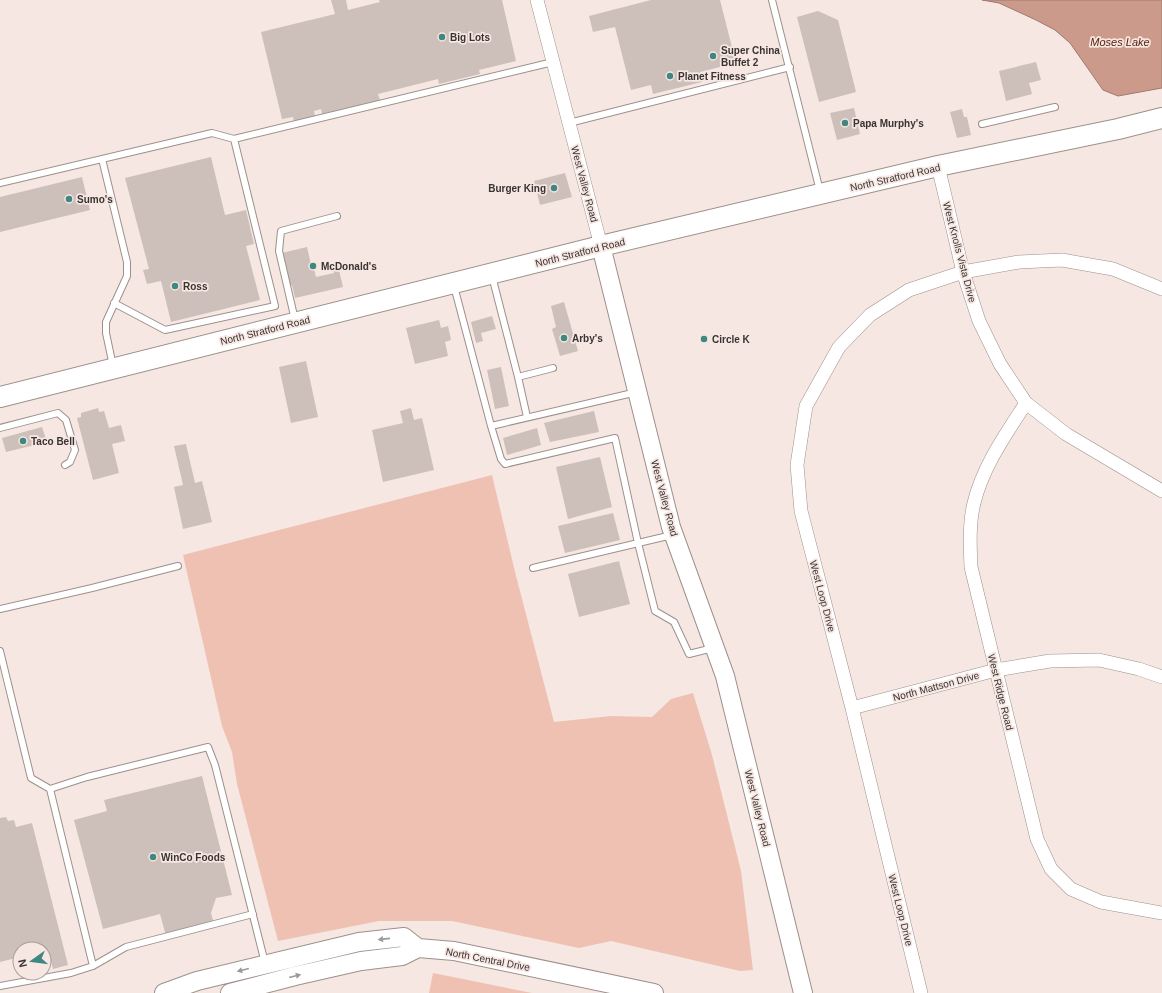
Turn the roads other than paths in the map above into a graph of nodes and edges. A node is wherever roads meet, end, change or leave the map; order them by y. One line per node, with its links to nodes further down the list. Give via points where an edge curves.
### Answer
1 (537, 0): 3 (street, West Valley Road)
2 (772, 0): 4 (lane)
3 (554, 62): 7 (street, West Valley Road); 9 (lane)
4 (790, 67): 7 (lane); 13 (lane)
5 (1055, 107): 8 (lane)
6 (1162, 118): 11 (main road, North Stratford Road)
7 (569, 123): 15 (street, West Valley Road)
8 (982, 124)
9 (234, 139): 10 (lane, via 212,133); 20 (lane, via 275,306 165,330)
10 (102, 159): 12 (lane); 20 (lane, via 127,262 127,276)
11 (938, 166): 13 (main road, North Stratford Road); 16 (street, West Knolls Vista Drive)
12 (0, 183)
13 (821, 194): 15 (main road, North Stratford Road)
14 (337, 216): 21 (lane, via 281,231 279,251)
15 (601, 246): 17 (main road, North Stratford Road); 25 (main road, West Valley Road)
16 (963, 272): 19 (street, West Loop Drive, via 1019,262 1062,260 1113,269); 27 (street, West Knolls Vista Drive, via 979,320 1000,364); 42 (street, West Loop Drive, via 909,290 870,315 839,347 806,406 797,465 801,512)
17 (491, 274): 18 (main road, North Stratford Road); 24 (lane)
18 (453, 283): 21 (main road, North Stratford Road); 29 (lane)
19 (1162, 289)
20 (114, 303): 22 (lane, via 106,322)
21 (296, 322): 22 (main road, North Stratford Road)
22 (114, 368): 26 (main road, North Stratford Road)
23 (553, 368): 24 (lane)
24 (518, 377): 28 (lane)
25 (638, 392): 28 (lane); 33 (main road, West Valley Road)
26 (0, 397)
27 (1026, 403): 32 (street, West Knolls Vista Drive, via 1066,434); 40 (street, West Ridge Road, via 982,477 974,503 970,536 971,567)
28 (528, 417): 29 (lane)
29 (491, 426): 34 (lane, via 501,459 505,464 615,438)
30 (0, 428): 31 (lane, via 58,413 66,420 75,450 70,462)
31 (65, 465)
32 (1162, 491)
33 (674, 535): 34 (lane); 38 (main road, West Valley Road)
34 (638, 543): 36 (lane); 38 (lane, via 655,611 674,622 690,654)
35 (178, 566): 37 (lane)
36 (533, 568)
37 (0, 609)
38 (715, 647): 52 (main road, West Valley Road, via 725,676)
39 (0, 651): 43 (lane, via 31,778)
40 (996, 670): 41 (street, North Mattson Drive, via 1050,661 1099,660); 42 (street, North Mattson Drive); 44 (street, West Ridge Road, via 1037,839 1051,869 1071,889 1101,902)
41 (1162, 677)
42 (852, 708): 53 (street, West Loop Drive)
43 (50, 789): 45 (lane, via 87,777 208,747 215,765); 46 (lane)
44 (1162, 913)
45 (253, 914): 46 (lane, via 126,948); 47 (lane)
46 (93, 966): 48 (lane, via 71,973)
47 (267, 978): 49 (main road, one-way to 49, via 197,982); 50 (main road); 51 (main road, North Central Drive, via 366,941 404,937 418,948 454,950)
48 (0, 986)
49 (164, 993)
50 (230, 993)
51 (654, 993)
52 (803, 993)
53 (921, 993)

